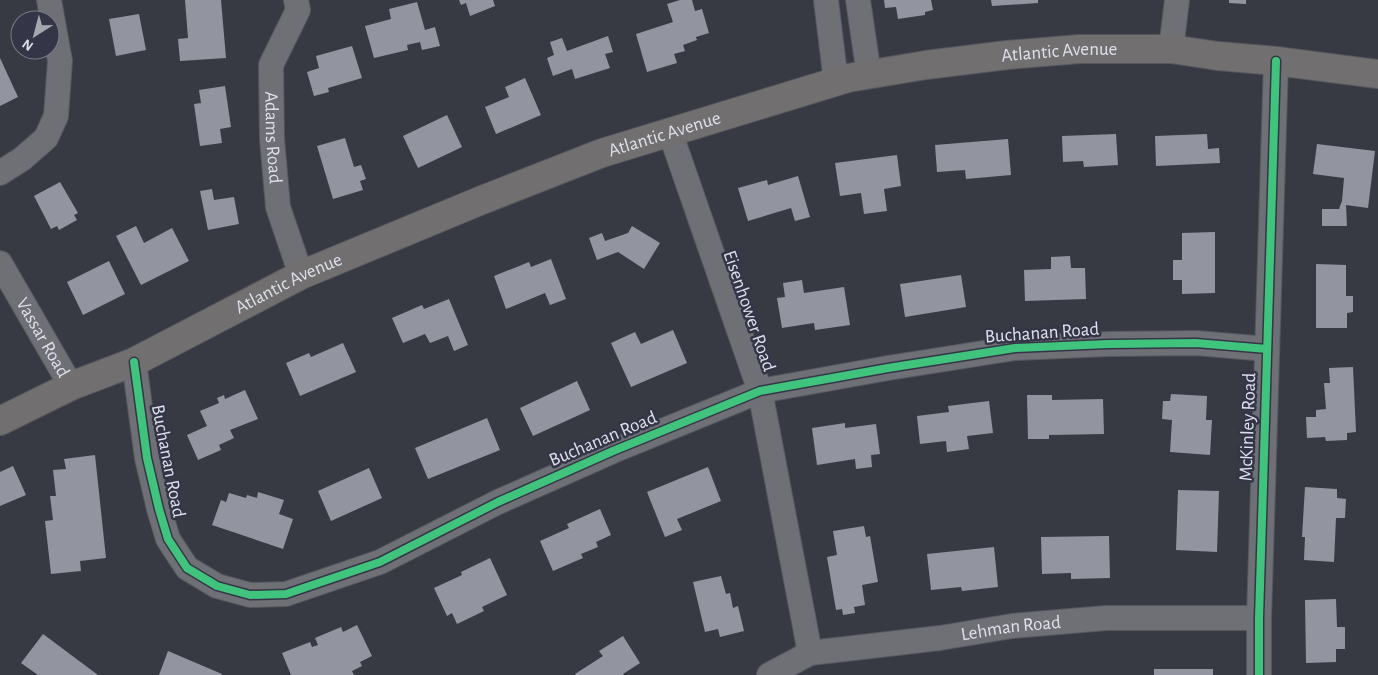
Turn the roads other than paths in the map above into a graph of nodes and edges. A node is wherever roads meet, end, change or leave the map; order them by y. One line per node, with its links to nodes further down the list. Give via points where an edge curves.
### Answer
1 (49, 0): 12 (street, via 60,61 56,116 46,138)
2 (826, 0): 10 (street)
3 (858, 0): 9 (street)
4 (1177, 0): 6 (street)
5 (302, 3): 14 (street, Adams Road, via 271,64 272,139 278,206)
6 (1171, 49): 7 (main road, Atlantic Avenue); 9 (main road, Atlantic Avenue, via 1080,49 1007,55)
7 (1276, 61): 8 (main road, Atlantic Avenue); 15 (street, McKinley Road)
8 (1378, 74)
9 (869, 75): 10 (main road, Atlantic Avenue)
10 (836, 82): 11 (main road, Atlantic Avenue)
11 (670, 132): 14 (main road, Atlantic Avenue, via 602,153); 18 (street, Eisenhower Road)
12 (0, 173)
13 (0, 263): 17 (street, Vassar Road)
14 (301, 276): 16 (main road, Atlantic Avenue)
15 (1267, 349): 18 (street, Buchanan Road, via 1196,343 1015,348); 20 (street, McKinley Road)
16 (134, 362): 17 (main road, Atlantic Avenue); 18 (street, Buchanan Road, via 147,458 168,540 187,568 217,586 250,595 286,594 380,562 498,502)
17 (70, 386): 19 (main road, Atlantic Avenue)
18 (760, 391): 21 (street, Eisenhower Road)
19 (0, 421)
20 (1259, 618): 21 (street, Lehman Road, via 1106,618 1012,626); 23 (street, McKinley Road)
21 (810, 653): 22 (street, Lehman Road)
22 (769, 675)
23 (1259, 675)

